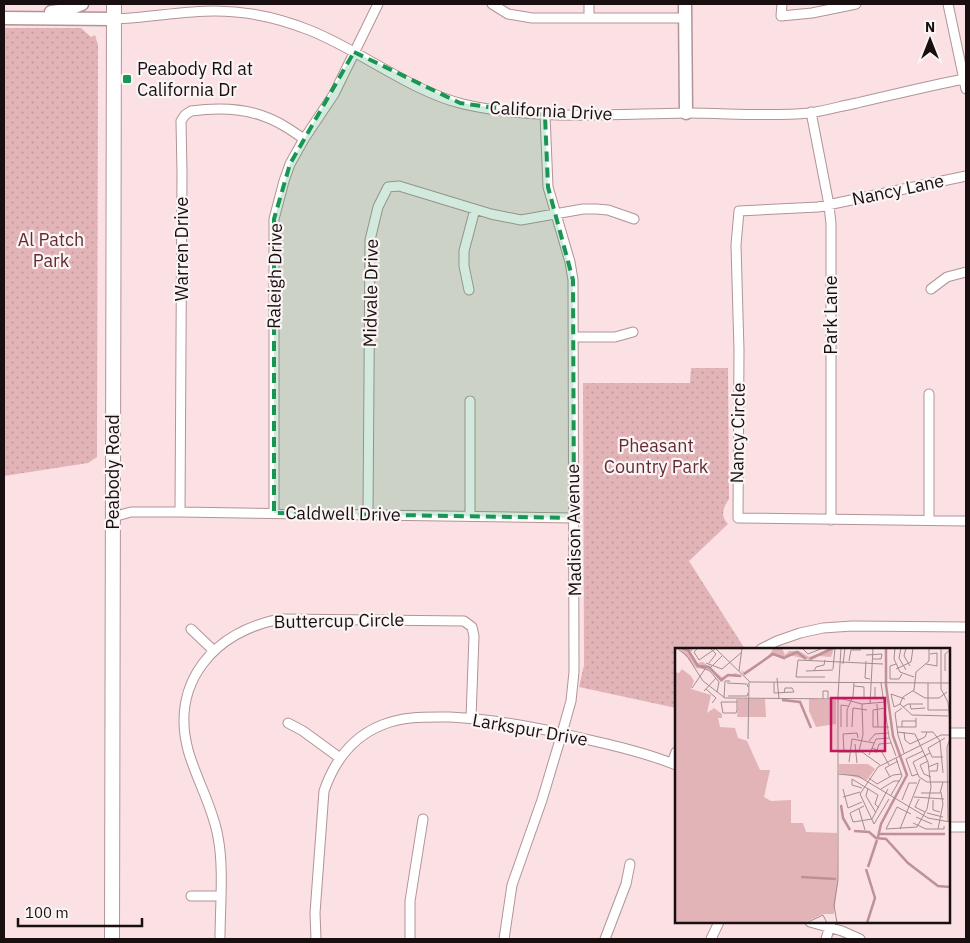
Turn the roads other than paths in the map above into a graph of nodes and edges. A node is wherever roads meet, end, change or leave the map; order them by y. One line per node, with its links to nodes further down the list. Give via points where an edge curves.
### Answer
1 (82, 4): 10 (street, via 67,10)
2 (114, 4): 13 (main road, Peabody Road)
3 (378, 4): 14 (street, Raleigh Drive)
4 (492, 4): 11 (street, via 508,14 532,18)
5 (589, 4): 11 (street)
6 (686, 4): 12 (street)
7 (782, 4): 8 (street, via 781,16)
8 (856, 4)
9 (948, 4): 15 (street)
10 (4, 17): 13 (street, California Drive)
11 (589, 17): 12 (street)
12 (686, 18): 18 (street)
13 (114, 19): 14 (street, California Drive, via 214,11 246,13 310,30); 37 (main road, Peabody Road)
14 (354, 52): 19 (street, California Drive, via 414,84 460,103 491,110); 20 (street, Raleigh Drive, via 334,94)
15 (964, 79): 16 (street); 17 (street, California Drive)
16 (966, 90)
17 (811, 112): 18 (street, California Drive); 22 (street, Park Lane)
18 (686, 113): 19 (street, California Drive)
19 (545, 115): 24 (street, Madison Avenue, via 546,171)
20 (304, 139): 33 (street, Warren Drive, via 270,119 243,111 192,111 181,120); 34 (street, Raleigh Drive, via 290,164 274,219)
21 (966, 176): 22 (street, Nancy Lane)
22 (829, 205): 39 (street, Park Lane); 39 (street, Nancy Circle, via 739,211 736,245 739,350 737,481 738,518)
23 (475, 209): 24 (street, Midvale Drive, via 521,220); 28 (street, via 464,251); 35 (street, Midvale Drive, via 399,186 388,187 378,207 370,240)
24 (555, 214): 25 (street, Midvale Drive, via 596,209); 30 (street, Madison Avenue, via 573,280)
25 (634, 219)
26 (966, 272): 27 (street, via 947,277)
27 (930, 289)
28 (469, 290)
29 (633, 332): 30 (street, via 615,337)
30 (573, 337): 38 (street, Madison Avenue)
31 (929, 394): 40 (street)
32 (470, 401): 36 (street)
33 (180, 512): 34 (street, Caldwell Drive); 37 (street, Caldwell Drive, via 131,512)
34 (274, 513): 35 (street, Caldwell Drive)
35 (368, 514): 36 (street, Caldwell Drive)
36 (470, 516): 38 (street, Caldwell Drive)
37 (113, 517): 61 (main road, Peabody Road)
38 (574, 518): 48 (street, Madison Avenue, via 574,672)
39 (831, 520): 40 (street, Nancy Circle)
40 (929, 520): 41 (street, Nancy Circle)
41 (966, 521)
42 (966, 627): 44 (street, via 823,628 800,633)
43 (192, 629): 45 (street)
44 (763, 648)
45 (213, 650): 46 (street, Buttercup Circle, via 247,628 280,619 464,621 472,627 474,636); 58 (street, Buttercup Circle, via 192,683 184,725 190,755 218,834)
46 (471, 718): 48 (street, Larkspur Drive); 51 (street, Larkspur Drive, via 417,716 382,724 352,744)
47 (288, 723): 51 (street)
48 (562, 733): 52 (street, Larkspur Drive); 65 (street, Madison Avenue, via 512,886)
49 (950, 733): 50 (street)
50 (966, 733)
51 (340, 758): 63 (street, Larkspur Drive, via 324,791)
52 (674, 764)
53 (423, 819): 64 (street, via 410,901)
54 (966, 826): 55 (street)
55 (950, 827)
56 (630, 864): 66 (street, via 626,884)
57 (192, 896): 58 (street)
58 (220, 896): 62 (street, Buttercup Circle)
59 (719, 923): 67 (street)
60 (830, 924): 68 (street); 69 (street)
61 (112, 939)
62 (220, 939)
63 (316, 939)
64 (410, 939)
65 (504, 939)
66 (605, 939)
67 (711, 939)
68 (826, 939)
69 (860, 939)

